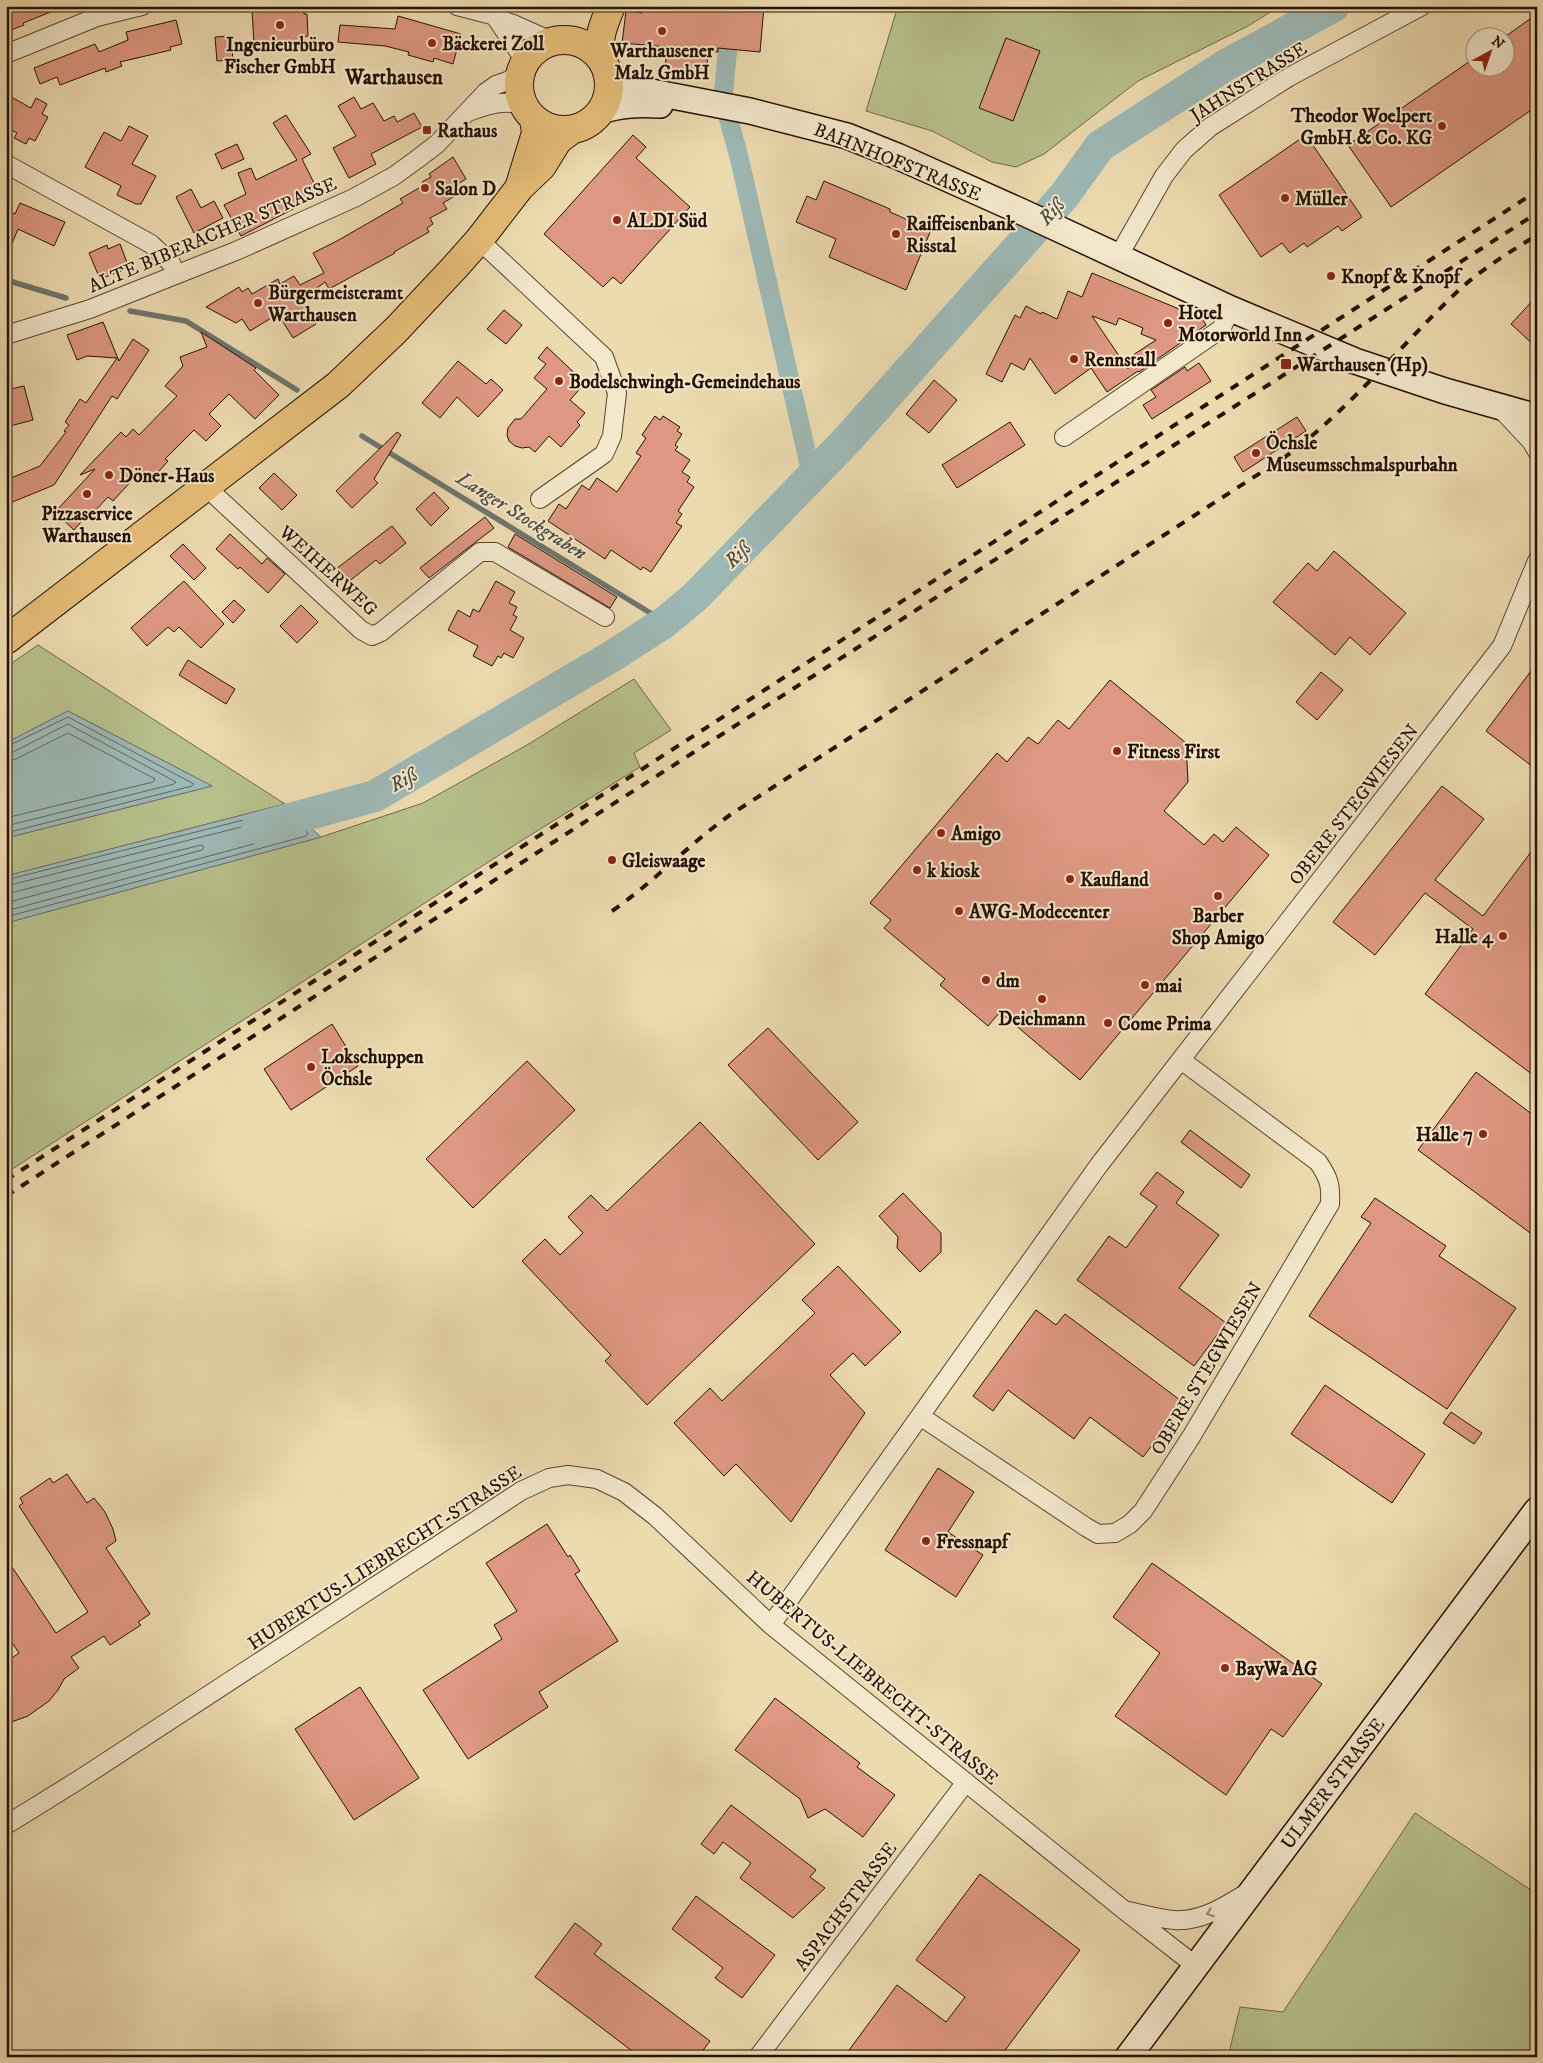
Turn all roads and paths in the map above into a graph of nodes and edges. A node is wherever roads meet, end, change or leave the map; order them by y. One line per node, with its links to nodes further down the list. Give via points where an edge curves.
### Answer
1 (142, 6): 8 (street, via 97,17)
2 (457, 6): 6 (street)
3 (597, 6): 7 (main road, via 586,22)
4 (611, 6): 9 (main road, via 598,45)
5 (1422, 6): 19 (street, JAHNSTRASSE, via 1289,77 1210,127 1184,150 1164,176)
6 (495, 13): 7 (street, via 513,24); 10 (street, via 521,55)
7 (559, 40): 9 (main road, via 584,45); 10 (main road, via 532,52)
8 (6, 54)
9 (603, 66): 11 (main road, BAHNHOFSTRASSE, via 631,88); 12 (main road, via 609,88)
10 (522, 67): 13 (street, ALTE BIBERACHER STRASSE, via 510,80 486,92); 14 (main road, via 518,87)
11 (709, 103): 12 (main road, BAHNHOFSTRASSE, via 679,106 629,104); 19 (main road, BAHNHOFSTRASSE, via 846,136)
12 (601, 111): 15 (main road, via 589,122)
13 (468, 112): 14 (street, ALTE BIBERACHER STRASSE, via 499,102 513,102); 20 (street, ALTE BIBERACHER STRASSE, via 436,144 394,176 354,198)
14 (528, 112): 15 (main road, via 551,128); 17 (main road, via 536,133)
15 (573, 129): 17 (main road, via 558,140 542,166)
16 (6, 164): 20 (street, via 150,244 171,263)
17 (520, 186): 18 (main road)
18 (479, 240): 27 (main road, via 396,330 338,385); 28 (street, via 604,357 617,393 612,436 604,454)
19 (1118, 257): 21 (main road, BAHNHOFSTRASSE)
20 (176, 274): 22 (street, ALTE BIBERACHER STRASSE, via 90,309)
21 (1231, 309): 23 (main road, BAHNHOFSTRASSE, via 1379,370); 25 (street, via 1221,329)
22 (6, 335)
23 (1498, 406): 24 (main road, BAHNHOFSTRASSE); 26 (street)
24 (1537, 417)
25 (1064, 437)
26 (1537, 451)
27 (206, 487): 30 (street, WEIHERWEG, via 361,630 372,636 382,632 480,552 495,552); 31 (main road)
28 (540, 499)
29 (1537, 561): 32 (street, OBERE STEGWIESEN, via 1502,646)
30 (605, 618)
31 (6, 640)
32 (1181, 1060): 33 (street, OBERE STEGWIESEN, via 1099,1165); 33 (street, OBERE STEGWIESEN, via 1318,1162 1331,1187 1330,1204 1143,1511 1115,1533 1098,1534)
33 (920, 1416): 35 (street, OBERE STEGWIESEN)
34 (1537, 1510): 38 (main road, ULMER STRASSE)
35 (771, 1626): 36 (street, HUBERTUS-LIEBRECHT-STRASSE); 37 (street, HUBERTUS-LIEBRECHT-STRASSE, via 655,1516 624,1492 597,1479 568,1475 549,1478 521,1491)
36 (966, 1782): 39 (street, HUBERTUS-LIEBRECHT-STRASSE); 41 (street, ASPACHSTRASSE)
37 (6, 1825)
38 (1252, 1890): 39 (street, HUBERTUS-LIEBRECHT-STRASSE, one-way to 39, via 1195,1919 1174,1920); 40 (main road, ULMER STRASSE)
39 (1124, 1910): 40 (street, HUBERTUS-LIEBRECHT-STRASSE)
40 (1196, 1966): 42 (main road, ULMER STRASSE)
41 (758, 2057)
42 (1128, 2057)

